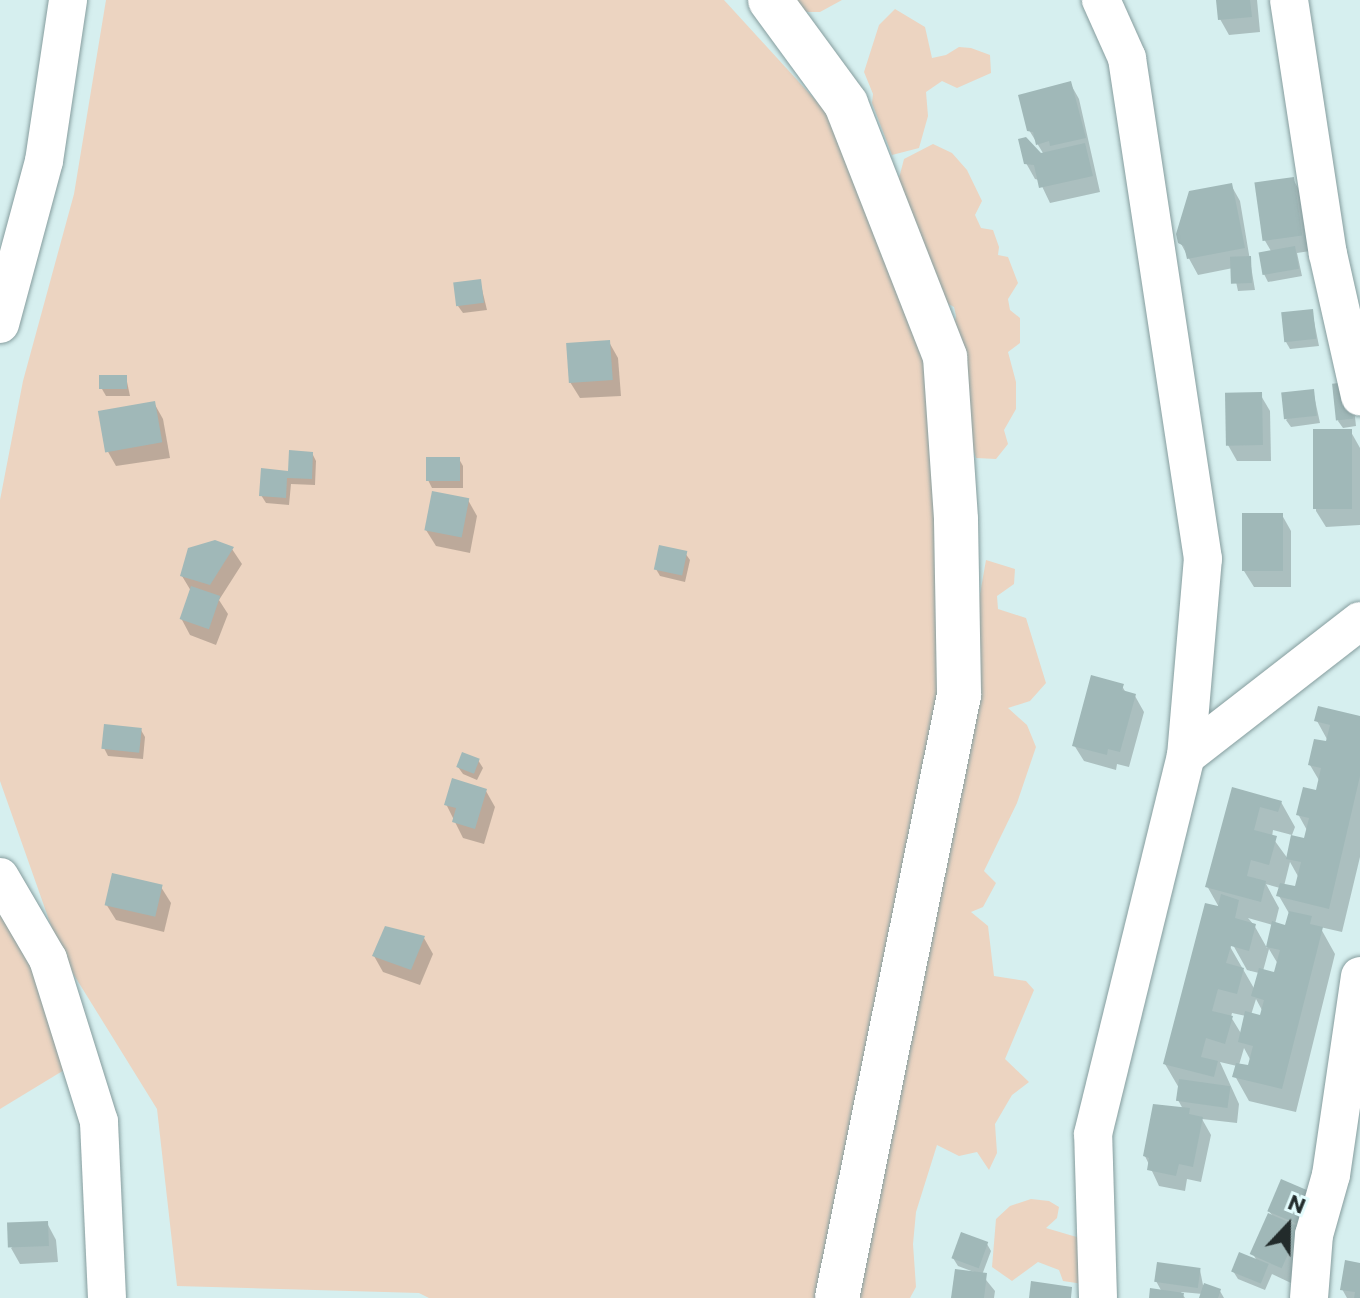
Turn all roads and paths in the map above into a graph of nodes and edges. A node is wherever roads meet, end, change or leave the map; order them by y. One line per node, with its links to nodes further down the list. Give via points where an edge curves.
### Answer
1 (68, 0): 5 (street, via 44,161)
2 (770, 0): 12 (highway, via 846,104 945,357 956,520 959,695)
3 (1101, 0): 8 (street, via 1127,58 1203,559)
4 (1289, 0): 6 (street, via 1328,254)
5 (0, 324)
6 (1360, 396)
7 (1360, 621): 8 (street)
8 (1186, 756): 13 (street, via 1093,1134)
9 (0, 877): 11 (street, via 48,959 99,1122)
10 (1360, 976): 14 (street, via 1331,1175 1314,1235)
11 (107, 1298)
12 (837, 1298)
13 (1098, 1298)
14 (1309, 1298)

